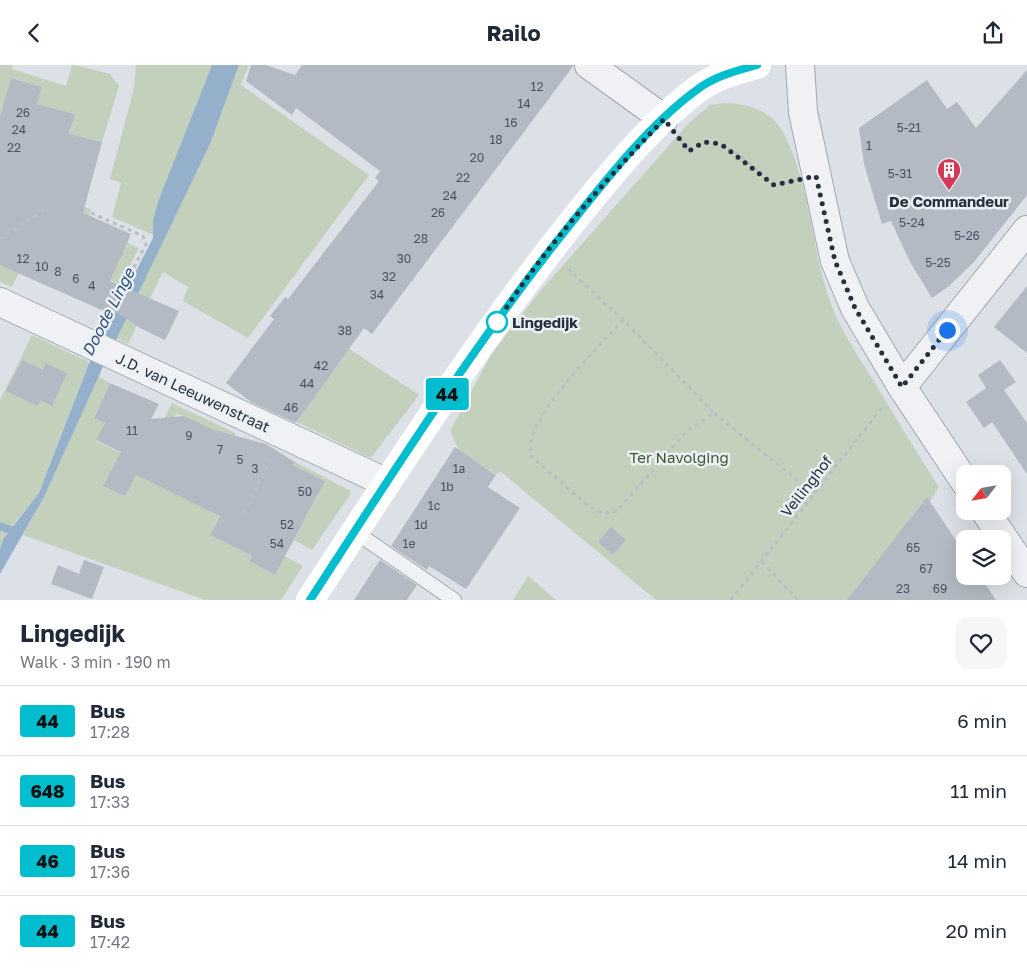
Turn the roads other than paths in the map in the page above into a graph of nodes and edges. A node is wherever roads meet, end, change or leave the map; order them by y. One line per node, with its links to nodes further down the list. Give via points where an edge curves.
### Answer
1 (589, 65): 4 (street)
2 (757, 65): 4 (street, via 698,89)
3 (800, 65): 7 (street, via 804,112 835,261 855,308)
4 (664, 119): 9 (street, via 600,187 521,287)
5 (1027, 230): 7 (street)
6 (0, 302): 9 (street, J.D. van Leeuwenstraat)
7 (902, 387): 8 (street)
8 (956, 468)
9 (386, 482): 11 (street)
10 (991, 520): 12 (street)
11 (354, 531): 13 (street); 14 (lane)
12 (1027, 573)
13 (310, 600)
14 (454, 600)

